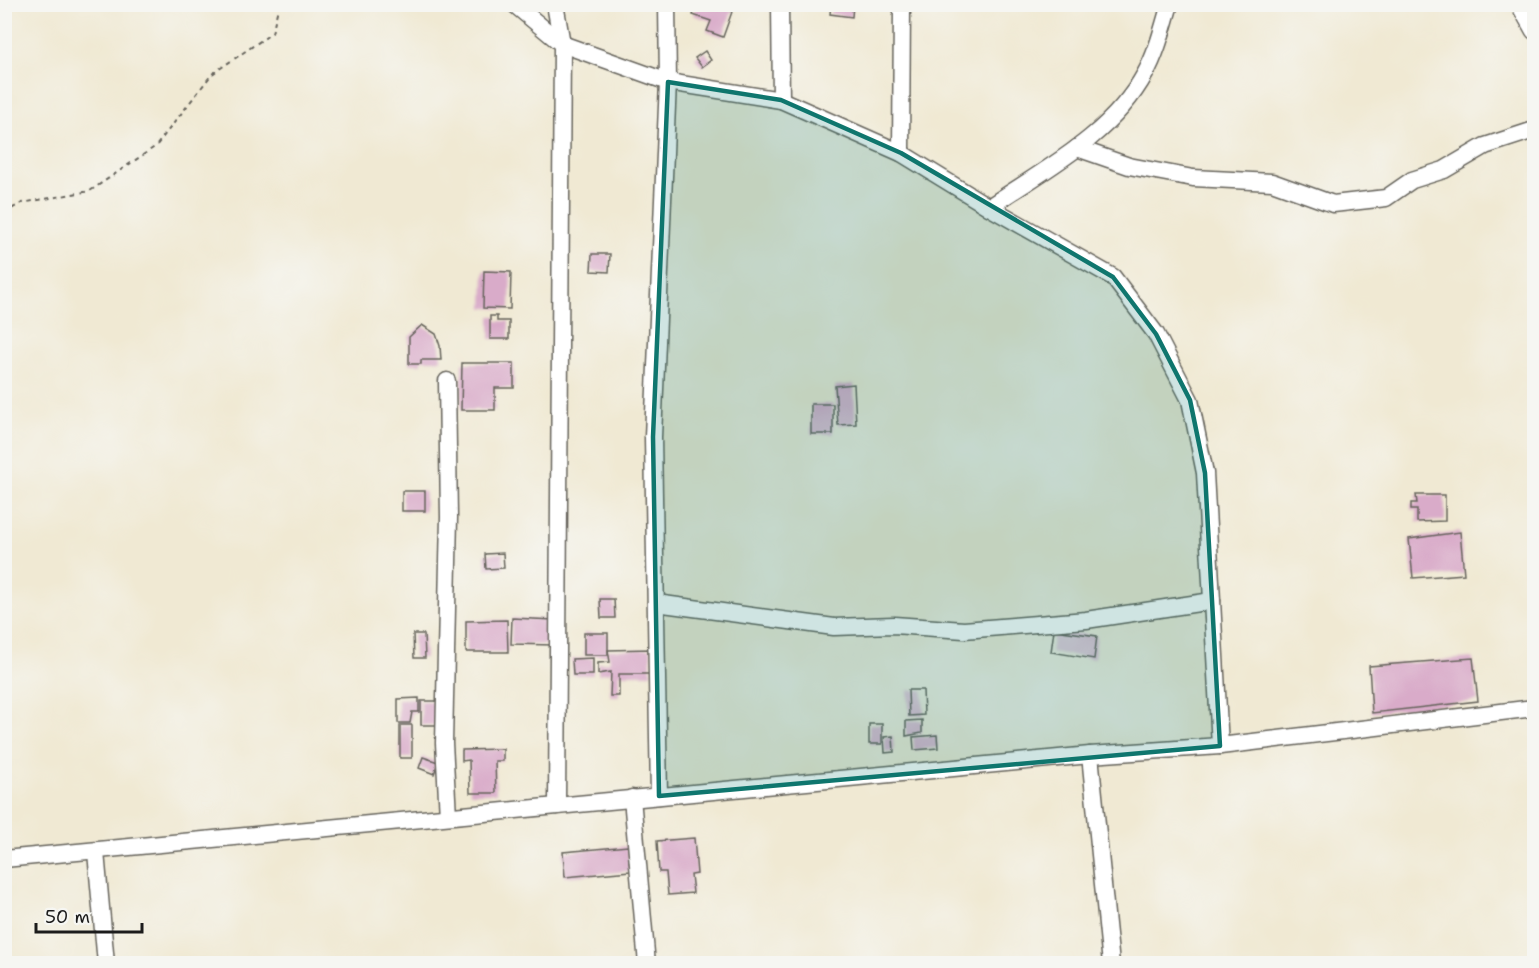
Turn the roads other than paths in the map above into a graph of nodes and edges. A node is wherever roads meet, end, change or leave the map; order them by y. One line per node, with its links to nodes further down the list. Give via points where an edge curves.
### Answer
1 (514, 4): 9 (street)
2 (555, 4): 9 (street)
3 (667, 4): 10 (street)
4 (780, 4): 11 (street)
5 (902, 4): 14 (street)
6 (1170, 4): 13 (street, via 1147,72 1127,104)
7 (1520, 4): 8 (street)
8 (1534, 31)
9 (562, 44): 10 (street); 24 (street)
10 (668, 82): 11 (street); 18 (street, via 653,437)
11 (781, 100): 14 (street)
12 (1534, 130): 13 (street, via 1485,146 1447,168 1412,180 1386,198 1333,204 1272,182 1193,178 1129,166)
13 (1077, 148): 15 (street)
14 (901, 153): 15 (street)
15 (989, 207): 17 (street, via 1113,277 1156,334 1190,400 1205,473)
16 (447, 381): 25 (street, via 449,517 444,743)
17 (1212, 601): 18 (street, via 1086,620 964,630 894,625 834,627); 20 (street)
18 (656, 603): 22 (street)
19 (1534, 708): 20 (street)
20 (1220, 746): 21 (street)
21 (1090, 755): 22 (street); 30 (street)
22 (658, 796): 23 (street)
23 (632, 798): 24 (street); 29 (street)
24 (557, 806): 25 (street)
25 (448, 816): 26 (street)
26 (96, 852): 27 (street); 28 (street)
27 (4, 859)
28 (106, 963)
29 (647, 963)
30 (1111, 963)

